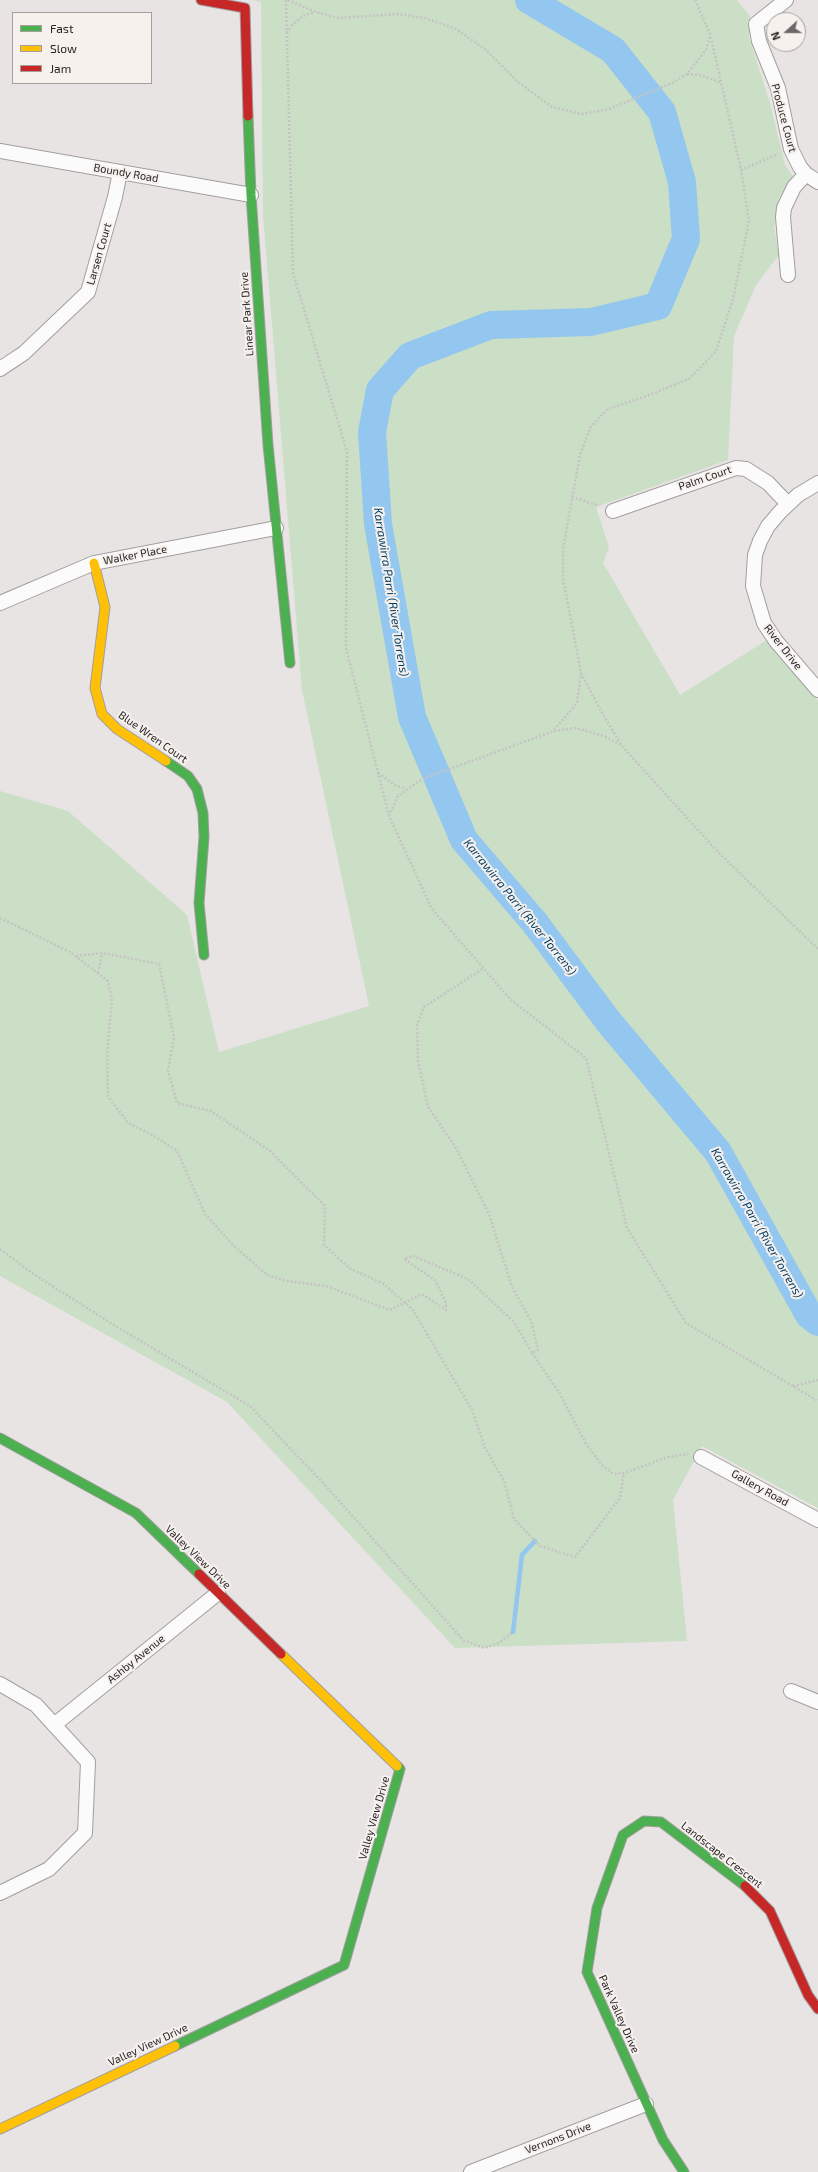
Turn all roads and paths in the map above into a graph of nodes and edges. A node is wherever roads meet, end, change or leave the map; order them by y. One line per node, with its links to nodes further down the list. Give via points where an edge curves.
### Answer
1 (201, 0): 15 (street, Linear Park Drive, via 245,8)
2 (287, 0): 4 (path); 5 (path)
3 (786, 0): 9 (street, Produce Court, via 756,24 759,41 778,88)
4 (316, 12): 5 (path, via 303,16 292,24); 7 (path, via 337,18 398,14 425,18 456,29 486,50 518,82 552,107 582,114 609,109 672,83)
5 (287, 33): 30 (path, via 293,273 346,452 346,648)
6 (710, 34): 7 (path, via 706,50)
7 (687, 74): 8 (path, via 700,75)
8 (722, 85)
9 (791, 149): 11 (path); 13 (street, Produce Court)
10 (0, 151): 12 (street, Boundy Road)
11 (741, 170)
12 (120, 172): 15 (street, Boundy Road); 17 (street, Larsen Court, via 88,292 24,353)
13 (806, 174): 14 (street); 16 (street, via 794,187 784,208)
14 (818, 182)
15 (251, 195): 22 (street, Linear Park Drive)
16 (788, 276)
17 (0, 369)
18 (818, 483): 20 (street, River Drive)
19 (572, 497): 21 (path)
20 (788, 504): 21 (street, Palm Court, via 768,483 746,469 736,468); 27 (street, River Drive, via 768,526 760,541 755,555 753,586 764,623)
21 (613, 511)
22 (276, 528): 23 (street, Walker Place); 25 (street, Linear Park Drive)
23 (94, 563): 24 (street, Walker Place); 35 (street, Blue Wren Court, via 105,607 95,688 102,714 117,729 188,776 197,789 204,831 199,903)
24 (0, 603)
25 (290, 663)
26 (581, 673): 28 (path, via 577,702)
27 (818, 690)
28 (554, 730): 29 (path, via 576,728 604,736); 31 (path, via 422,779)
29 (622, 746)
30 (378, 773): 31 (path); 32 (path)
31 (407, 790): 32 (path, via 398,796)
32 (389, 816): 37 (path, via 432,909)
33 (0, 918): 36 (path)
34 (102, 953): 36 (path); 38 (path); 40 (path, via 158,964 174,1036 168,1071 177,1103 211,1111 270,1151 325,1206 324,1245 349,1268 384,1284)
35 (204, 955)
36 (76, 956): 38 (path)
37 (484, 968): 41 (path, via 424,1007 417,1025 418,1061 428,1107 456,1148 489,1214 512,1287 531,1321 538,1350); 43 (path, via 510,999 586,1058 627,1228 686,1322)
38 (98, 973): 40 (path, via 108,981 112,1000 106,1055 108,1096 128,1123 177,1151 205,1214 234,1246 267,1275 286,1281 326,1286 390,1310)
39 (0, 1249): 50 (path, via 35,1275 116,1327 250,1406 324,1484 463,1640 484,1648 499,1643)
40 (406, 1303): 41 (path, via 422,1294 446,1310 446,1303 435,1280 404,1259 413,1256 468,1279 514,1322); 47 (path, via 414,1310 472,1410 485,1448 504,1481 514,1519 540,1546 575,1557 620,1498)
41 (532, 1353): 47 (path, via 560,1394 586,1444 602,1465 613,1474)
42 (818, 1380): 43 (path)
43 (792, 1386): 44 (path)
44 (818, 1401)
45 (0, 1438): 49 (street, Valley View Drive, via 136,1513)
46 (701, 1457): 47 (path, via 692,1453); 48 (street, Gallery Road)
47 (624, 1473)
48 (818, 1520)
49 (218, 1593): 54 (street, Ashby Avenue); 59 (street, Valley View Drive, via 400,1769 344,1965)
50 (513, 1632)
51 (0, 1684): 54 (street, via 36,1705)
52 (791, 1691): 53 (street)
53 (818, 1702)
54 (54, 1725): 56 (street, via 88,1762 85,1833 50,1869)
55 (644, 1821): 57 (street, Landscape Crescent, via 661,1822 750,1890 770,1911 808,1995); 58 (street, Park Valley Drive, via 623,1835 597,1908 586,1972)
56 (0, 1894)
57 (818, 2009)
58 (646, 2104): 60 (street, Vernons Drive); 61 (street, Park Valley Drive, via 663,2140)
59 (0, 2129)
60 (471, 2172)
61 (684, 2172)

